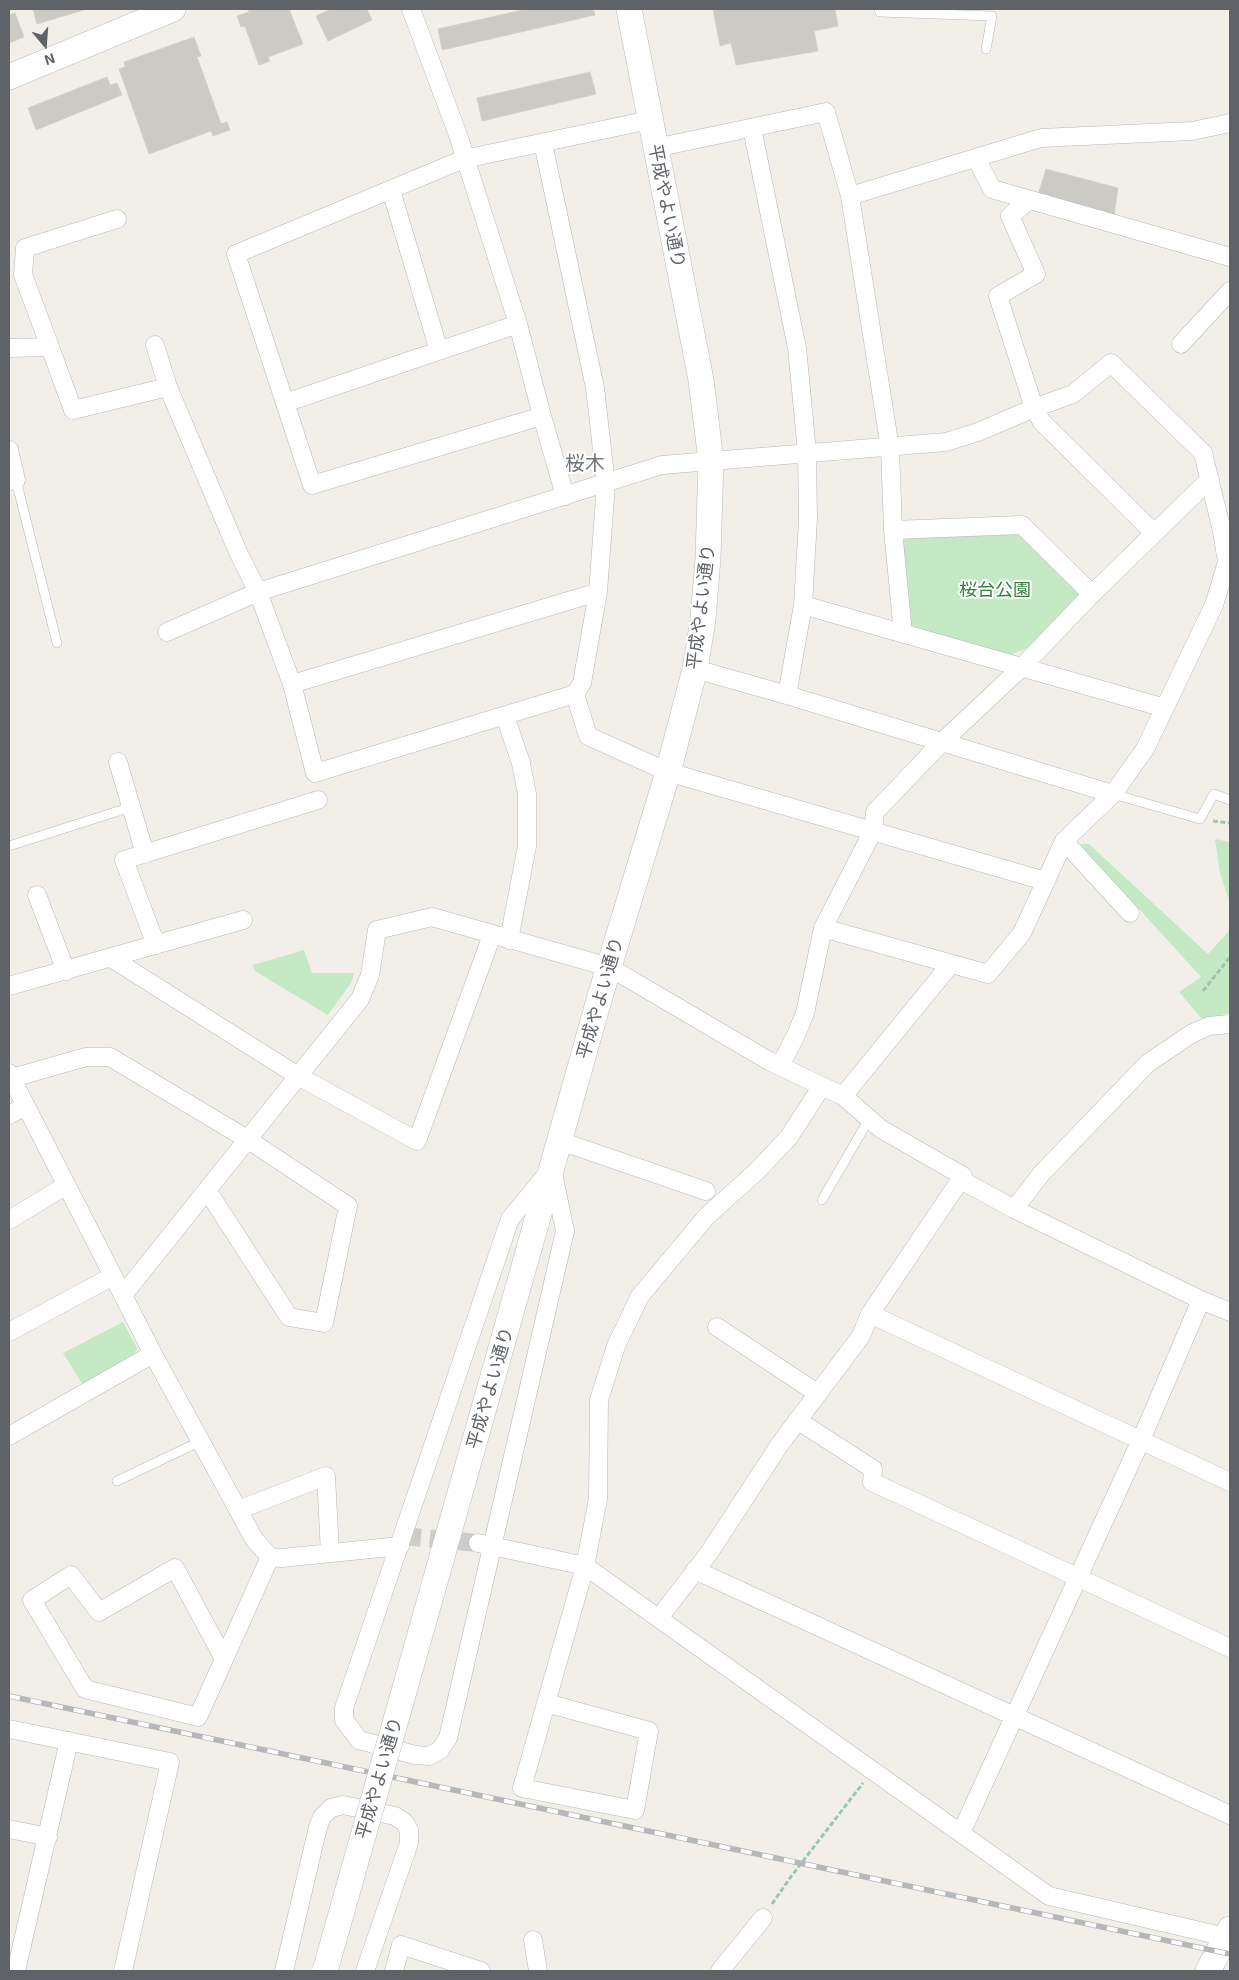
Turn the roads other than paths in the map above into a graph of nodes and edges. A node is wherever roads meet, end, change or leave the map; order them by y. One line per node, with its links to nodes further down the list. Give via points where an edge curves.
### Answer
1 (173, 9): 6 (street)
2 (411, 9): 13 (street)
3 (630, 9): 7 (street, 平成やよい通り)
4 (880, 9): 5 (lane, via 880,12 992,16)
5 (986, 49)
6 (9, 77)
7 (650, 120): 10 (street); 11 (street, 平成やよい通り)
8 (1230, 123): 12 (street, via 1192,131 1041,138)
9 (752, 128): 11 (street); 15 (street, via 826,112); 32 (street, via 797,348)
10 (543, 143): 13 (street); 36 (street, via 595,388)
11 (655, 148): 33 (street, 平成やよい通り, via 701,380)
12 (976, 158): 15 (street); 16 (street, via 992,189)
13 (464, 159): 14 (street); 20 (street)
14 (391, 190): 25 (street); 27 (street, via 236,254)
15 (850, 196): 30 (street)
16 (1028, 200): 18 (street); 28 (street, via 1010,216 1036,274 998,296)
17 (117, 219): 23 (street, via 25,248 23,274)
18 (1230, 257)
19 (1230, 291): 21 (street)
20 (518, 324): 25 (street); 29 (street)
21 (1181, 344)
22 (156, 345): 26 (street)
23 (50, 346): 24 (street); 26 (street, via 73,410)
24 (9, 348)
25 (439, 351): 27 (street)
26 (168, 387): 41 (street)
27 (285, 403): 29 (street, via 312,485)
28 (1034, 408): 30 (street, via 946,442); 34 (street, via 1072,394 1111,363 1203,453); 39 (street, via 1042,422)
29 (542, 416): 37 (street)
30 (890, 448): 32 (street); 38 (street)
31 (9, 450): 35 (street)
32 (807, 452): 33 (street); 44 (street, via 808,519)
33 (711, 461): 36 (street, via 662,465); 49 (street, 平成やよい通り, via 708,558)
34 (1210, 478): 39 (street); 40 (street)
35 (13, 480): 47 (lane)
36 (606, 484): 37 (street); 42 (street)
37 (565, 496): 41 (street)
38 (893, 530): 43 (street, via 1022,525); 46 (street)
39 (1154, 533): 43 (street)
40 (1229, 559): 53 (street, via 1214,604)
41 (258, 592): 45 (street); 50 (street)
42 (598, 592): 50 (street); 51 (street, via 582,683)
43 (1092, 594): 48 (street)
44 (803, 605): 46 (street); 52 (street)
45 (167, 632)
46 (903, 634): 48 (street)
47 (57, 644)
48 (1022, 667): 53 (street); 55 (street)
49 (695, 669): 52 (street); 57 (street, 平成やよい通り)
50 (292, 684): 54 (street, via 315,773)
51 (575, 694): 54 (street); 57 (street, via 588,736)
52 (787, 695): 55 (street)
53 (1166, 708): 58 (street, via 1145,749)
54 (505, 716): 71 (street, via 522,763 527,794 527,846)
55 (942, 742): 58 (street); 62 (street, via 875,812)
56 (118, 762): 61 (street)
57 (668, 772): 62 (street); 75 (street, 平成やよい通り)
58 (1113, 794): 60 (lane, via 1200,819 1214,794); 63 (street)
59 (318, 800): 65 (street)
60 (1230, 800)
61 (131, 806): 64 (lane); 65 (street)
62 (873, 831): 66 (street); 70 (street)
63 (1064, 841): 66 (street); 68 (street)
64 (9, 846)
65 (144, 854): 72 (street, via 124,860)
66 (1045, 881): 74 (street, via 1022,933 988,974)
67 (37, 894): 76 (street)
68 (1130, 913)
69 (243, 920): 72 (street)
70 (823, 928): 74 (street); 79 (street, via 805,1013)
71 (500, 937): 75 (street); 81 (street, via 432,917 377,930 370,975 360,999); 81 (street, via 417,1141)
72 (156, 945): 73 (street)
73 (111, 958): 76 (street); 81 (street)
74 (950, 965): 83 (street)
75 (609, 967): 79 (street); 88 (street, 平成やよい通り)
76 (66, 971): 77 (street)
77 (9, 986)
78 (1230, 1024): 95 (street, via 1209,1026 1191,1034 1148,1063 1042,1173)
79 (780, 1066): 82 (street)
80 (10, 1076): 84 (street); 87 (street, via 86,1057 110,1057)
81 (298, 1076): 87 (street)
82 (822, 1086): 83 (street); 117 (street, via 789,1137 757,1172 707,1216 640,1296 616,1346 599,1400 598,1499)
83 (843, 1096): 86 (street)
84 (25, 1106): 85 (street); 91 (street)
85 (9, 1115)
86 (869, 1118): 90 (street, via 881,1129 963,1176); 94 (lane)
87 (247, 1140): 92 (street); 92 (street, via 348,1206 324,1323 289,1317)
88 (560, 1140): 89 (street, 平成やよい通り); 93 (street)
89 (552, 1168): 113 (street, via 565,1231); 114 (street, via 510,1218); 137 (street, 平成やよい通り, bridge)
90 (961, 1180): 95 (street); 101 (street)
91 (66, 1186): 96 (street); 97 (street)
92 (207, 1190): 98 (street)
93 (706, 1191)
94 (822, 1200)
95 (1014, 1209): 99 (street)
96 (9, 1220)
97 (113, 1276): 98 (street); 103 (street)
98 (123, 1295): 104 (street)
99 (1201, 1300): 100 (street); 108 (street)
100 (1230, 1312)
101 (870, 1314): 105 (street, via 861,1336); 108 (street)
102 (717, 1327): 105 (street)
103 (9, 1332)
104 (153, 1354): 107 (street); 109 (street)
105 (817, 1394): 106 (street)
106 (798, 1420): 118 (street); 119 (street, via 873,1469 872,1482)
107 (9, 1436)
108 (1140, 1440): 111 (street); 119 (street)
109 (201, 1441): 110 (lane); 112 (street)
110 (117, 1481)
111 (1230, 1482)
112 (238, 1510): 115 (street, via 326,1476); 116 (street, via 254,1539)
113 (485, 1544): 114 (street, via 448,1738 440,1750 429,1756 359,1740 344,1720 344,1708); 117 (street)
114 (400, 1546): 115 (street)
115 (330, 1553): 116 (street)
116 (270, 1557): 122 (street)
117 (585, 1566): 120 (street); 123 (street)
118 (695, 1570): 120 (street); 124 (street)
119 (1078, 1578): 121 (street); 124 (street)
120 (659, 1618): 129 (street)
121 (1230, 1648)
122 (224, 1659): 122 (street, via 198,1717 84,1689 32,1600 71,1575 99,1612 175,1568)
123 (546, 1703): 123 (street, via 522,1788 635,1810 649,1732)
124 (1013, 1717): 127 (street); 129 (street)
125 (9, 1729): 126 (street)
126 (69, 1741): 130 (street); 135 (street, via 170,1762)
127 (1230, 1815)
128 (9, 1829): 130 (street)
129 (961, 1833): 132 (street, via 1049,1896)
130 (48, 1837): 134 (street)
131 (763, 1918): 142 (street)
132 (1228, 1933): 143 (street)
133 (532, 1940): 141 (street)
134 (16, 1971)
135 (123, 1971)
136 (284, 1971): 138 (street, via 318,1827 330,1808 343,1805 396,1816 409,1830 409,1843)
137 (325, 1971)
138 (365, 1971)
139 (394, 1971): 140 (street, via 401,1945)
140 (481, 1971)
141 (538, 1971)
142 (720, 1971)
143 (1208, 1971)

